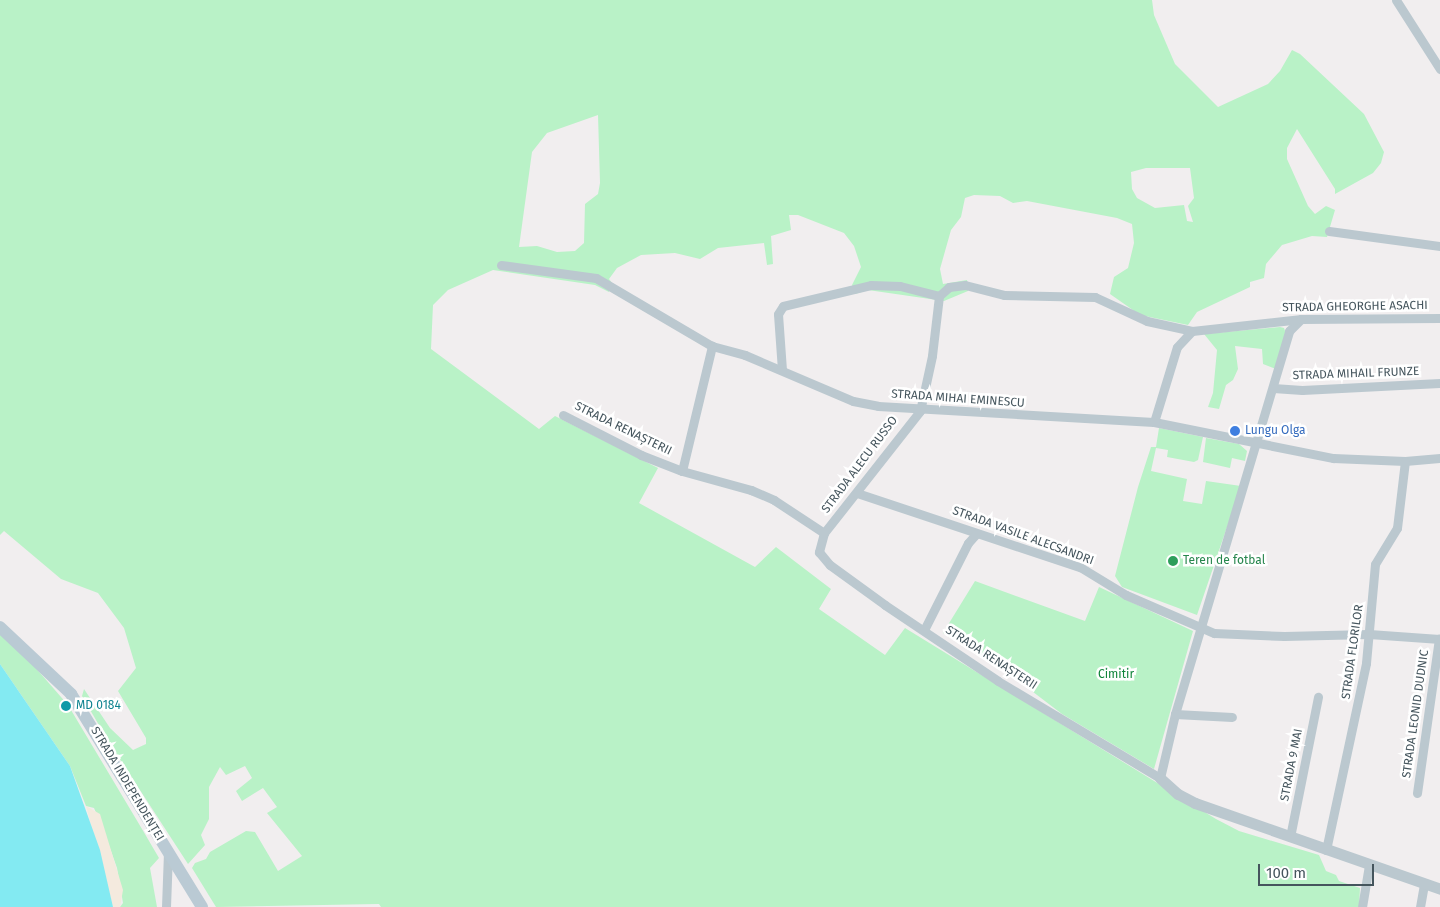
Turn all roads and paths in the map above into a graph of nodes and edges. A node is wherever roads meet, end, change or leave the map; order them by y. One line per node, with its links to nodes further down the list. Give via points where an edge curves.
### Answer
1 (1396, 0): 2 (street)
2 (1439, 65)
3 (1329, 232): 4 (street)
4 (1440, 246)
5 (501, 265): 10 (street, STRADA MIHAI EMINESCU, via 596,278)
6 (939, 296): 9 (street, STRADA GHEORGHE ASACHI, via 949,287 965,285 1004,295 1095,297 1147,321); 11 (street, via 900,286 871,285 842,295 787,305 778,314); 15 (street, via 932,356)
7 (1440, 318): 8 (street, STRADA GHEORGHE ASACHI)
8 (1301, 319): 9 (street, STRADA GHEORGHE ASACHI); 13 (street, via 1289,331)
9 (1192, 332): 17 (street, via 1177,347)
10 (712, 346): 11 (street, STRADA MIHAI EMINESCU); 22 (street)
11 (782, 370): 14 (street, STRADA MIHAI EMINESCU, via 853,401)
12 (1440, 383): 13 (street, STRADA MIHAIL FRUNZE, via 1302,390)
13 (1273, 388): 19 (street)
14 (901, 408): 15 (street, STRADA MIHAI EMINESCU); 18 (street)
15 (920, 411): 17 (street, STRADA MIHAI EMINESCU); 18 (street, STRADA ALECU RUSSO)
16 (563, 415): 22 (street, STRADA RENAȘTERII, via 641,455)
17 (1154, 422): 19 (street, STRADA MIHAI EMINESCU)
18 (905, 426): 23 (street, STRADA ALECU RUSSO)
19 (1257, 442): 21 (street, STRADA MIHAI EMINESCU, via 1333,458); 27 (street)
20 (1440, 458): 21 (street, STRADA MIHAI EMINESCU)
21 (1405, 461): 29 (street, STRADA FLORILOR, via 1397,528 1375,564)
22 (682, 471): 24 (street, STRADA RENAȘTERII, via 751,490 774,500)
23 (856, 493): 24 (street, STRADA ALECU RUSSO); 25 (street, STRADA VASILE ALECSANDRI)
24 (824, 533): 28 (street, STRADA RENAȘTERII, via 819,552 822,558)
25 (976, 534): 27 (street, STRADA VASILE ALECSANDRI, via 1080,568 1126,595 1188,620); 28 (street, via 968,543)
26 (0, 626): 38 (main road, STRADA INDEPENDENȚEI, via 70,694)
27 (1200, 629): 29 (street, STRADA VASILE ALECSANDRI, via 1284,636); 32 (street)
28 (924, 630): 34 (street, STRADA RENAȘTERII, via 998,681)
29 (1369, 634): 30 (street, STRADA VASILE ALECSANDRI); 37 (street, STRADA FLORILOR, via 1354,727)
30 (1440, 639): 35 (street, STRADA LEONID DUDNIC)
31 (1318, 697): 36 (street, STRADA 9 MAI)
32 (1175, 714): 33 (street); 34 (street)
33 (1232, 717)
34 (1160, 778): 36 (street, STRADA RENAȘTERII, via 1178,794 1195,803)
35 (1417, 793)
36 (1290, 837): 37 (street, STRADA RENAȘTERII)
37 (1326, 850): 39 (street, STRADA RENAȘTERII)
38 (168, 852): 42 (main road, STRADA INDEPENDENȚEI); 43 (street)
39 (1369, 865): 40 (street, STRADA RENAȘTERII); 44 (street)
40 (1424, 884): 41 (street, STRADA RENAȘTERII); 45 (street)
41 (1440, 889)
42 (199, 905)
43 (166, 907)
44 (1362, 907)
45 (1420, 907)

